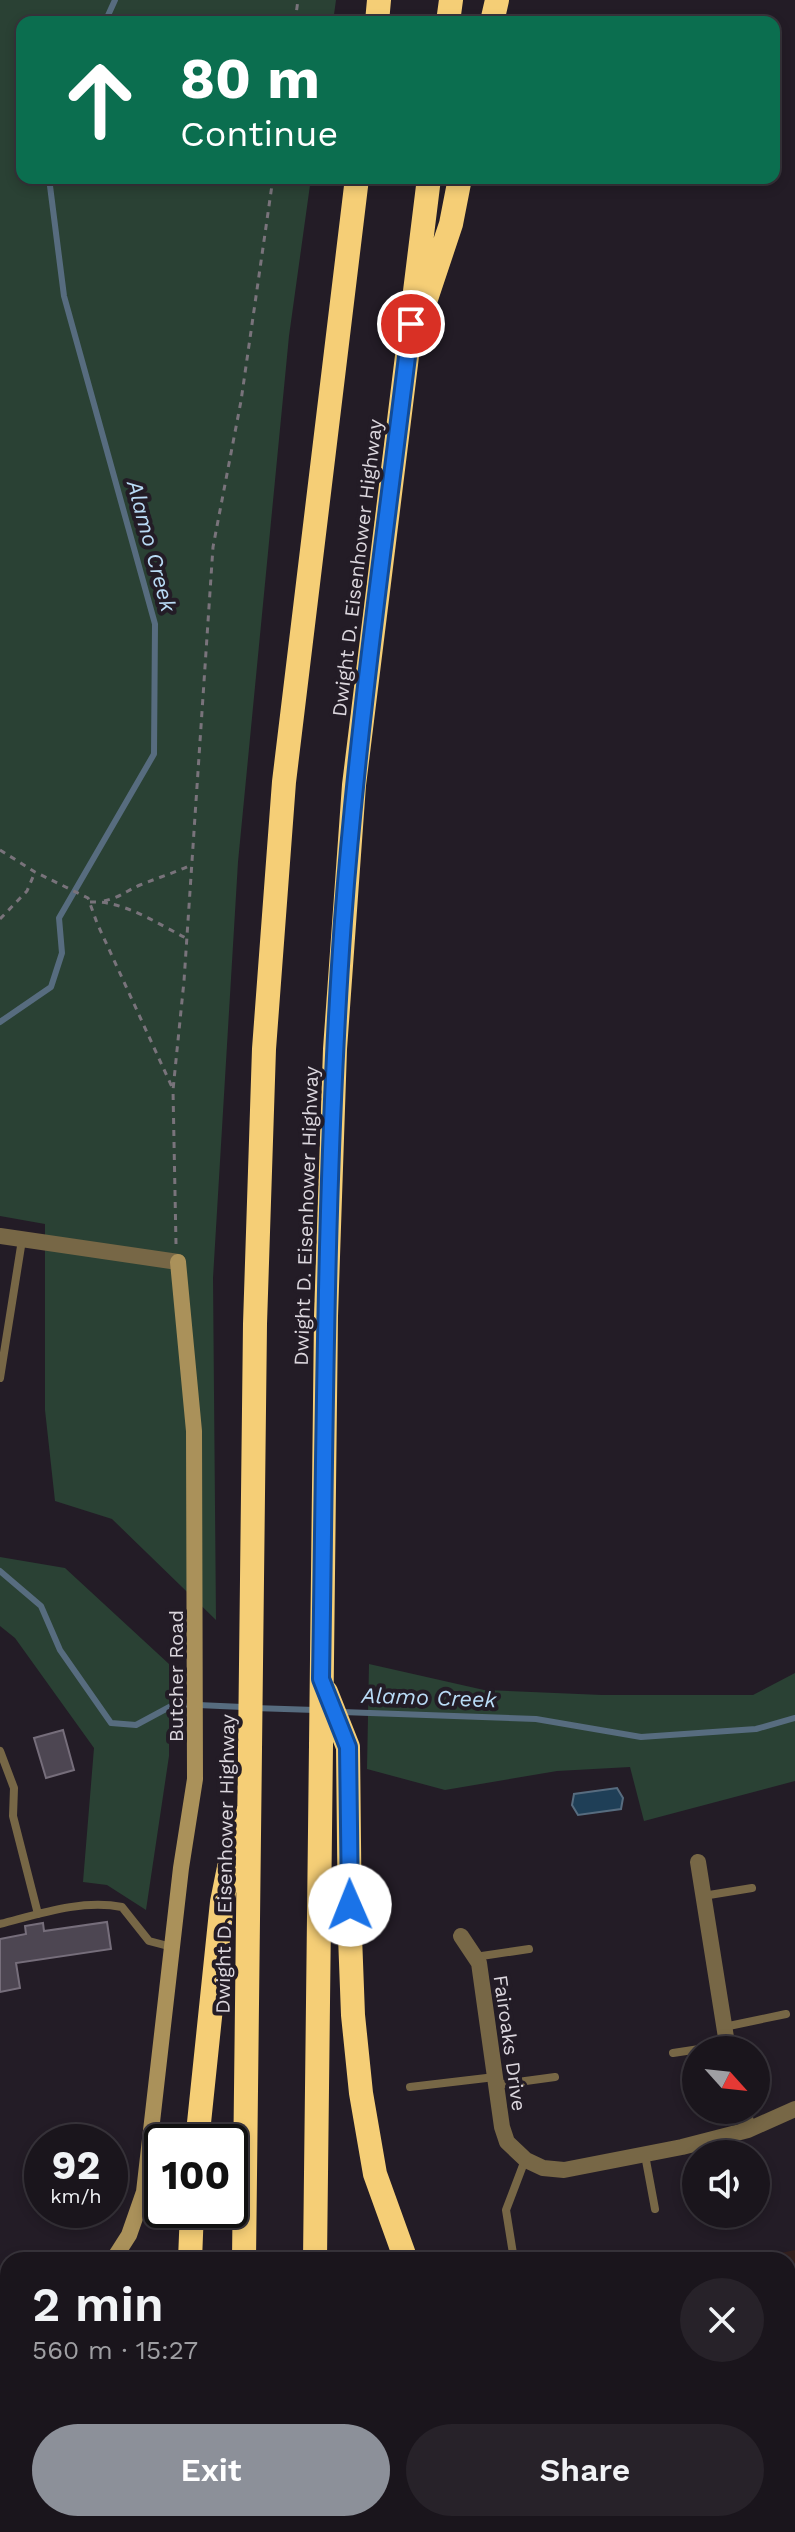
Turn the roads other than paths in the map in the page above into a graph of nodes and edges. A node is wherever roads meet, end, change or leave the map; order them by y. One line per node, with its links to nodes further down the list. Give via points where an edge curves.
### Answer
1 (356, 184): 10 (highway, Dwight D. Eisenhower Highway, via 273,916 258,1175)
2 (428, 184): 4 (highway, Dwight D. Eisenhower Highway)
3 (459, 184): 4 (highway, via 451,224)
4 (408, 353): 8 (highway, Dwight D. Eisenhower Highway, via 354,785 343,922 326,1316)
5 (0, 1236): 6 (street)
6 (22, 1239): 7 (lane); 17 (street, Butcher Road, via 178,1262 194,1431 196,1762)
7 (0, 1378)
8 (321, 1679): 39 (highway, Dwight D. Eisenhower Highway); 40 (highway, via 348,1747 350,1936 361,2093 375,2174)
9 (0, 1751): 14 (lane, via 14,1788 13,1816)
10 (250, 1753): 29 (highway, via 222,1902); 38 (highway, Dwight D. Eisenhower Highway)
11 (698, 1862): 13 (street)
12 (752, 1888): 13 (lane)
13 (703, 1896): 21 (street)
14 (38, 1914): 15 (lane); 17 (lane, via 105,1904 122,1907 149,1941)
15 (0, 1924)
16 (461, 1936): 19 (street, Fairoaks Drive)
17 (173, 1947): 36 (street, Butcher Road, via 144,2192)
18 (529, 1949): 19 (lane)
19 (475, 1957): 26 (street, Fairoaks Drive)
20 (786, 2014): 21 (lane)
21 (723, 2027): 22 (street)
22 (725, 2036)
23 (682, 2052): 24 (lane)
24 (673, 2053)
25 (555, 2077): 26 (lane)
26 (495, 2081): 27 (lane); 33 (street, Fairoaks Drive, via 507,2142)
27 (410, 2087)
28 (795, 2109): 31 (street)
29 (199, 2124)
30 (746, 2124): 31 (street)
31 (748, 2130): 32 (street)
32 (645, 2154): 33 (street, via 564,2170); 34 (lane)
33 (526, 2160): 41 (lane, via 506,2210)
34 (655, 2209)
35 (191, 2228): 37 (highway)
36 (118, 2252)
37 (190, 2252)
38 (244, 2252)
39 (315, 2252)
40 (403, 2252)
41 (513, 2252)

